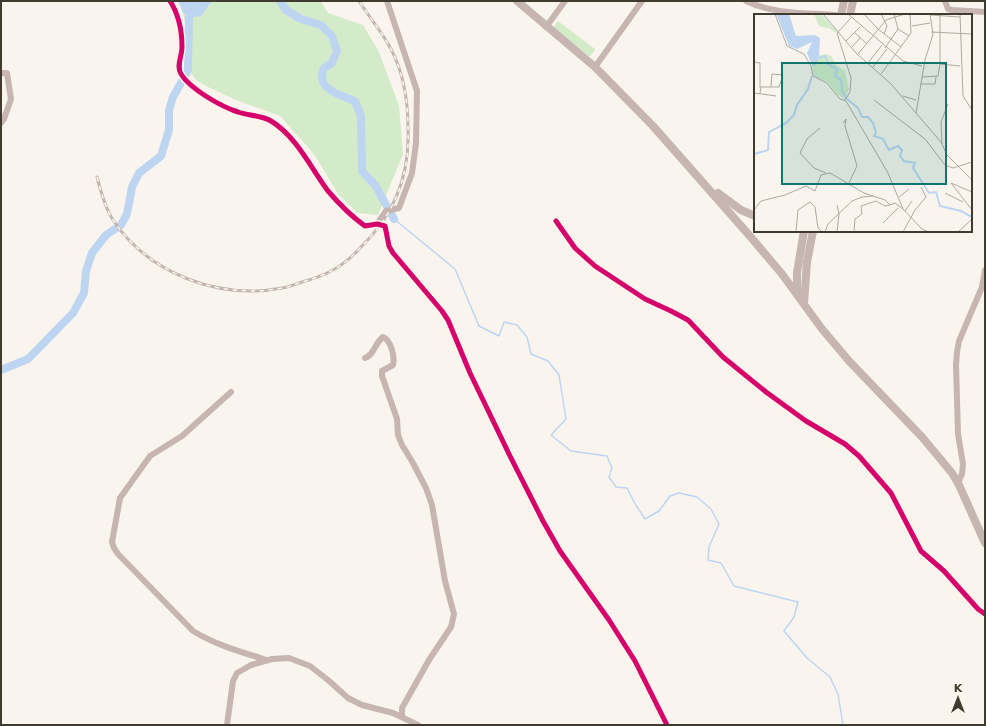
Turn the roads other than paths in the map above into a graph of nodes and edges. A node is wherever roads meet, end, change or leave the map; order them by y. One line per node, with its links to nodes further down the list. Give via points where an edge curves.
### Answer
1 (170, 1): 22 (street, via 182,35 179,69 181,75 208,98 238,112 262,117 275,124 284,131 348,214 366,226)
2 (387, 1): 22 (street, via 417,91 416,143 412,173 399,208 386,211)
3 (518, 1): 15 (main road)
4 (565, 1): 15 (street)
5 (642, 1): 16 (street)
6 (746, 1): 12 (street, via 784,11)
7 (844, 1): 13 (main road)
8 (853, 1): 14 (main road)
9 (945, 1): 10 (street)
10 (947, 12): 11 (street)
11 (985, 12)
12 (822, 14)
13 (841, 14)
14 (850, 14)
15 (546, 27): 16 (main road)
16 (595, 67): 19 (main road)
17 (1, 73): 18 (street, via 7,73 10,99)
18 (2, 120)
19 (706, 185): 20 (main road, via 741,210); 26 (main road)
20 (754, 216)
21 (556, 221): 32 (street, via 575,248 595,266 645,299 688,320 724,357 766,392 806,421 846,444 891,493 921,550)
22 (377, 224): 37 (street, via 385,226 393,253 448,320 470,373 543,521 560,551 635,662)
23 (804, 232): 26 (main road, via 797,273)
24 (813, 232): 27 (main road, via 807,262)
25 (985, 270): 30 (street, via 982,287 959,341 957,352 958,434 963,464)
26 (797, 293): 27 (main road)
27 (804, 303): 30 (main road, via 849,361 922,437 952,472)
28 (365, 358): 34 (street, via 370,356 380,339 386,338 394,361 382,371 382,376 397,419 398,435 426,488 432,505 454,614 451,626 402,708)
29 (231, 392): 33 (street, via 182,436 150,456 120,498 112,542 118,554 193,631 218,644)
30 (958, 483): 31 (main road)
31 (985, 543)
32 (985, 614)
33 (267, 660): 34 (street, via 289,658 310,666 348,698); 35 (street, via 237,673 233,681)
34 (402, 717): 36 (street)
35 (227, 725)
36 (418, 725)
37 (667, 725)

